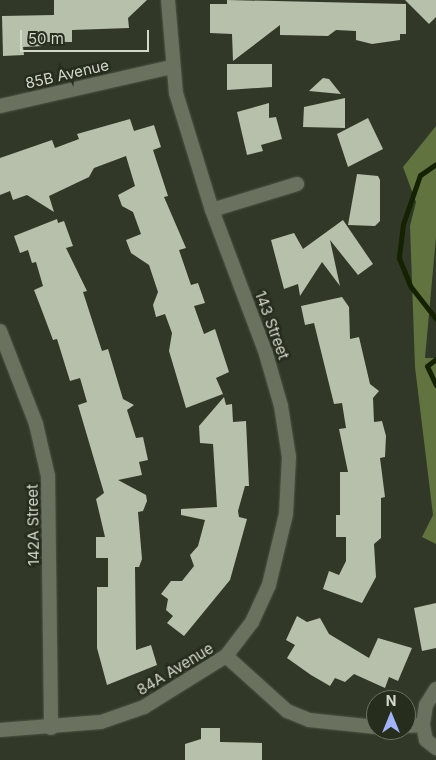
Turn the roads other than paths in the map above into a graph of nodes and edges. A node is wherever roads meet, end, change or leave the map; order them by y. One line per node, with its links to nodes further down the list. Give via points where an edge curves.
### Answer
1 (168, 0): 2 (street, 143 Street)
2 (171, 67): 3 (street, 85B Avenue); 5 (street, 143 Street, via 182,117)
3 (0, 106)
4 (297, 184): 5 (street)
5 (212, 210): 7 (street, 143 Street, via 266,354 281,406 289,457 286,514 269,584 252,622)
6 (0, 331): 12 (street, 142A Street, via 36,424 48,476)
7 (226, 656): 9 (street, 84A Avenue, via 288,711 309,720); 12 (street, 84A Avenue, via 144,707 101,722)
8 (436, 689): 11 (street, via 426,705)
9 (366, 726)
10 (416, 726): 11 (street)
11 (423, 726): 14 (street, via 426,740)
12 (51, 728): 13 (street, 84A Avenue)
13 (0, 730)
14 (436, 748)

